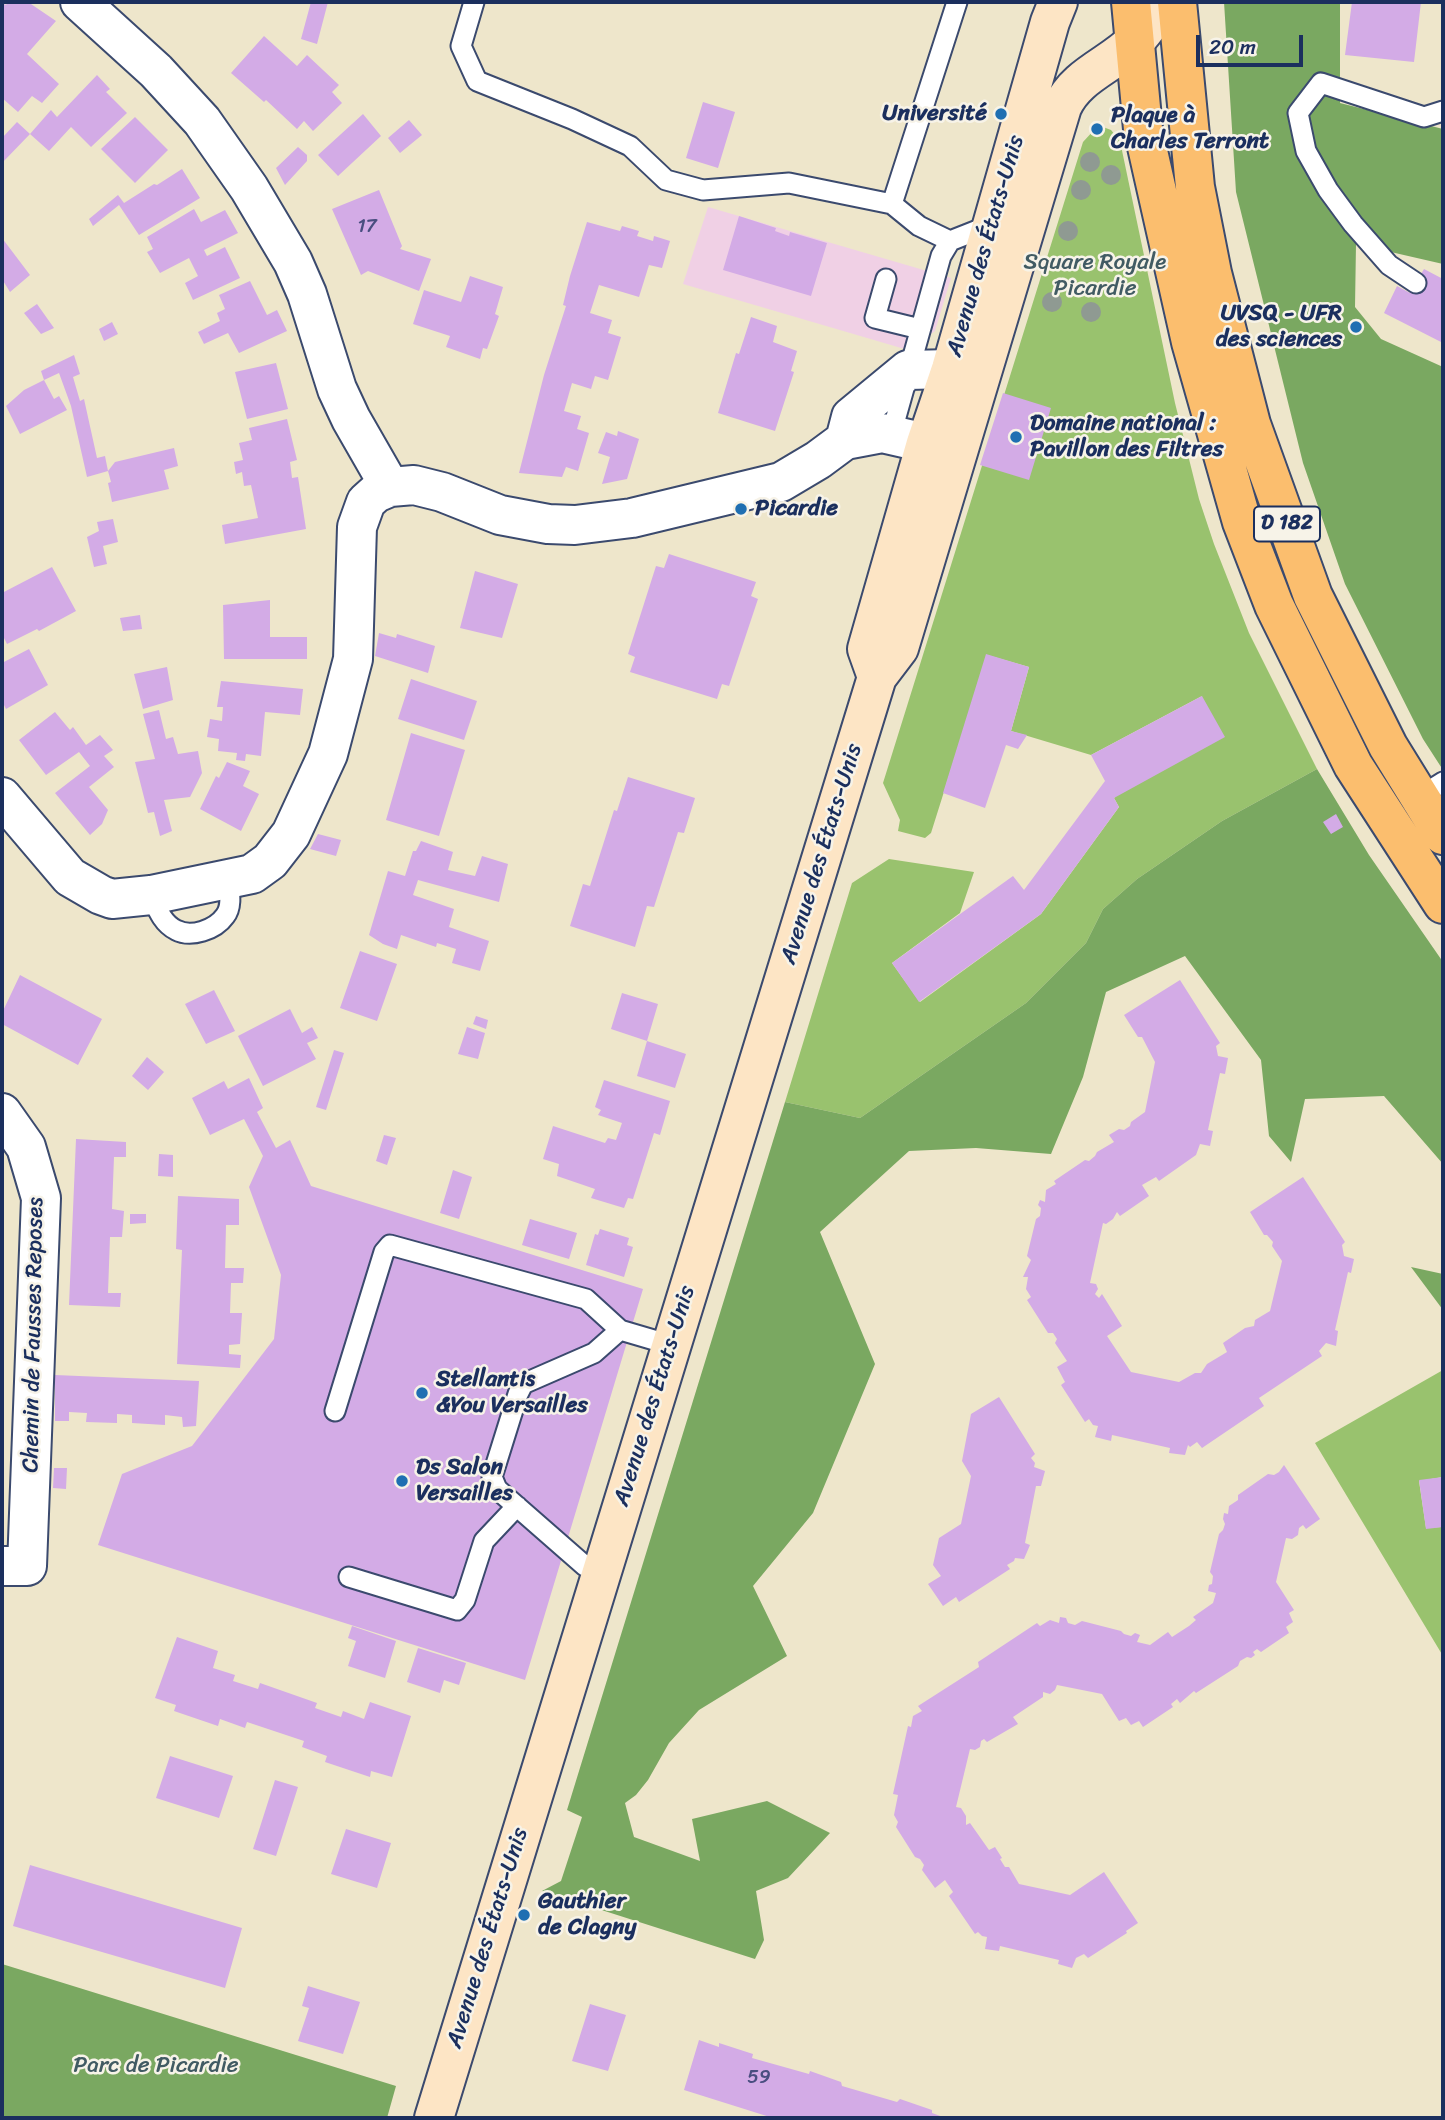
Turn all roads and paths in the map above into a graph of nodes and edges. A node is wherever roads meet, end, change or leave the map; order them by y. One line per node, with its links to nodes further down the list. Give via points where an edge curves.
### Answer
1 (80, 2): 21 (street, via 156,71 202,121 249,188 293,262 337,389)
2 (474, 2): 10 (lane, via 461,46 477,81 630,146 666,180 703,190 789,183)
3 (957, 2): 10 (lane)
4 (1058, 2): 11 (main road, Avenue des États-Unis)
5 (1131, 2): 8 (main road, D 182)
6 (1165, 2): 8 (main road, Avenue des États-Unis)
7 (1177, 2): 23 (main road, D 182, via 1195,187 1251,424 1313,596 1388,746)
8 (1135, 41): 18 (main road, Avenue des États-Unis, via 1079,82 1064,102); 26 (main road, D 182, via 1143,130 1191,342 1242,522 1274,605 1353,765)
9 (1443, 111): 14 (lane, via 1424,117 1321,83 1298,113 1306,151 1328,190 1389,265)
10 (892, 204): 12 (lane, via 919,226)
11 (993, 224): 12 (lane); 16 (main road, Avenue des États-Unis)
12 (950, 241): 15 (lane, via 941,256)
13 (886, 279): 15 (lane, via 875,318)
14 (1416, 283)
15 (920, 329): 17 (lane)
16 (951, 369): 17 (street); 18 (main road, Avenue des États-Unis); 19 (main road, Avenue des États-Unis)
17 (908, 370): 19 (lane); 20 (street, via 851,417)
18 (969, 417): 19 (main road); 22 (main road, Avenue des États-Unis, via 899,648)
19 (908, 439): 20 (street, via 882,433); 22 (main road, Avenue des États-Unis, via 867,649)
20 (845, 440): 21 (street, via 780,482 632,518 576,525 500,515 414,485)
21 (390, 487): 24 (street, via 366,502 356,527 353,659 328,754 291,834 270,861 252,874 112,899 70,877)
22 (877, 677): 29 (main road, Avenue des États-Unis)
23 (1431, 790): 25 (main road, D 182)
24 (2, 797)
25 (1443, 835)
26 (1443, 904)
27 (2, 1113): 32 (street, Chemin de Fausses Reposes, via 26,1147 41,1198)
28 (620, 1330): 29 (lane); 30 (lane, via 586,1299 390,1245); 31 (lane, via 594,1353 523,1384 492,1477)
29 (671, 1345): 33 (main road, Avenue des États-Unis)
30 (335, 1411)
31 (517, 1506): 33 (lane, via 584,1566); 34 (lane, via 484,1541 465,1601 457,1610)
32 (14, 1566)
33 (602, 1570): 35 (main road, Avenue des États-Unis)
34 (349, 1577)
35 (434, 2116)

